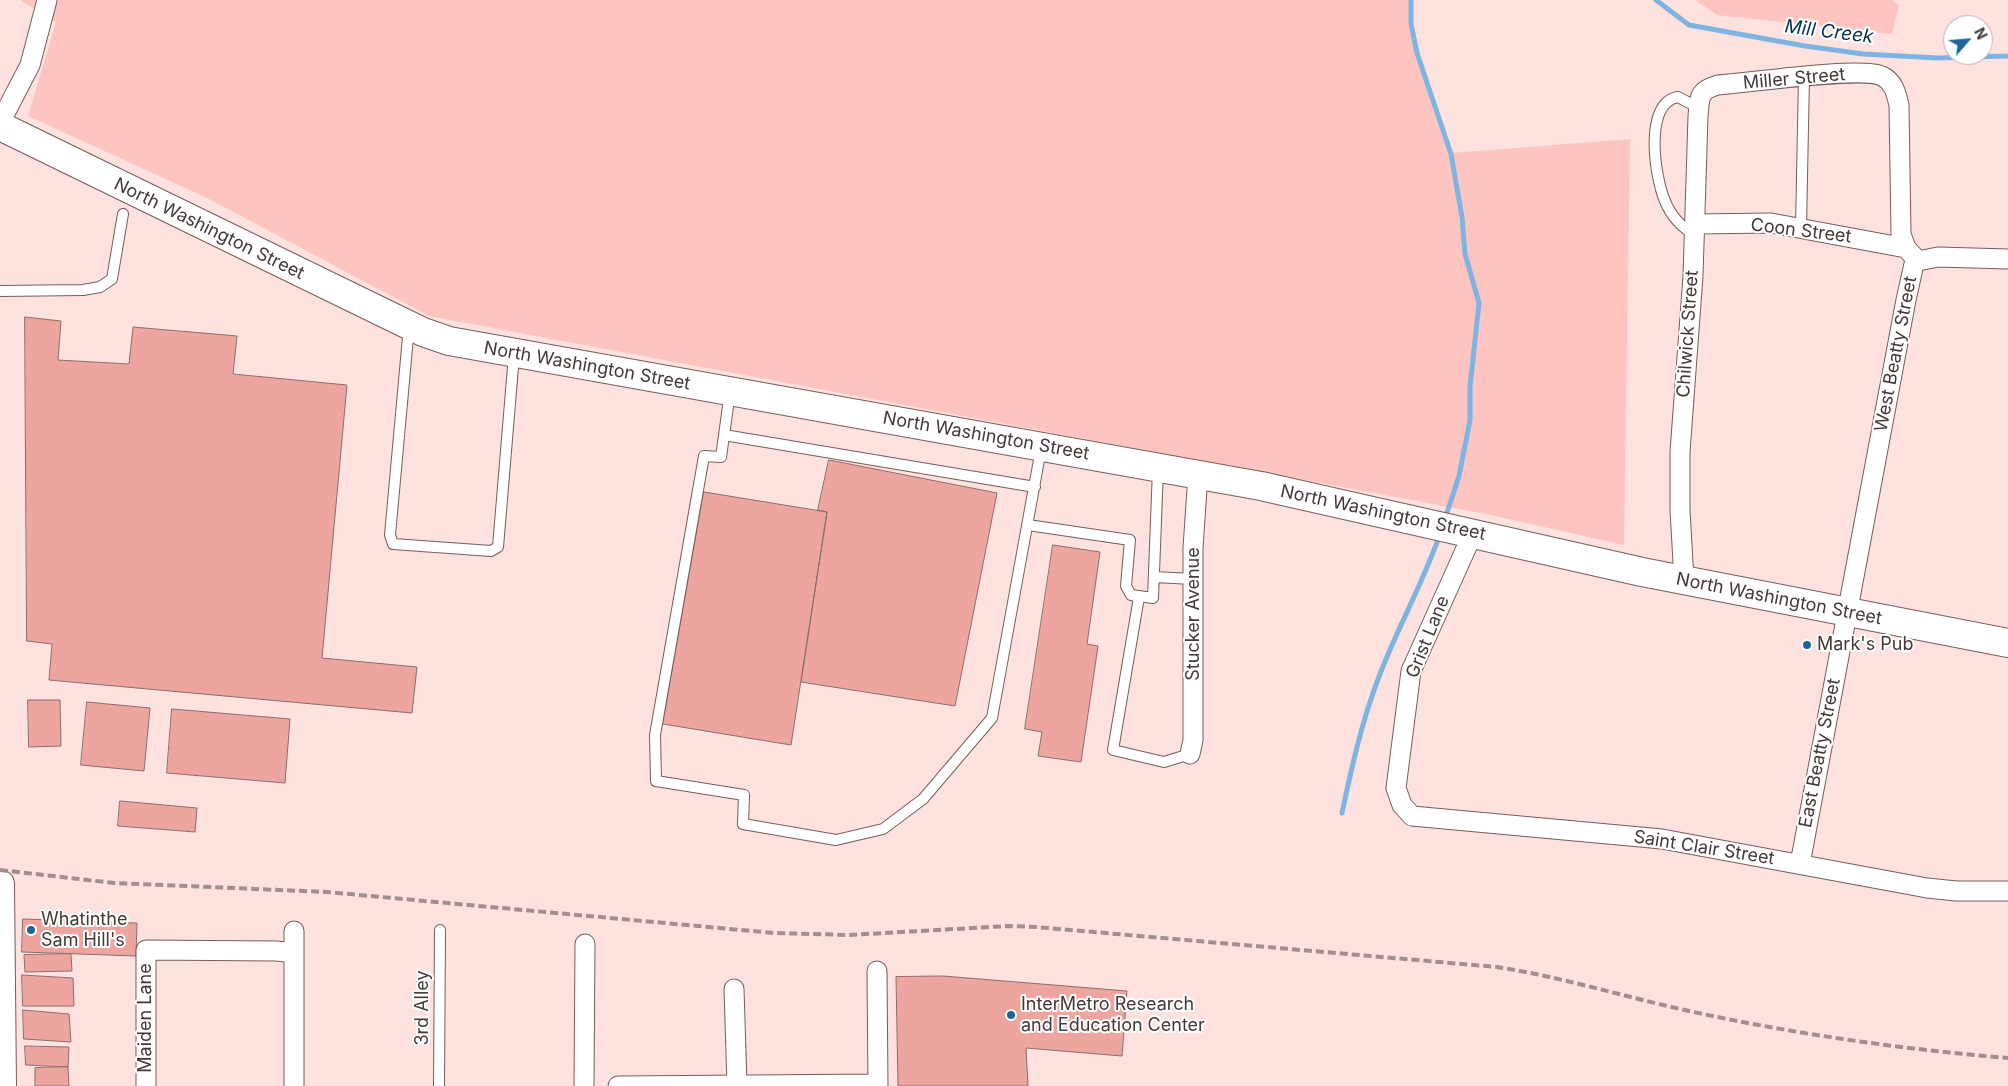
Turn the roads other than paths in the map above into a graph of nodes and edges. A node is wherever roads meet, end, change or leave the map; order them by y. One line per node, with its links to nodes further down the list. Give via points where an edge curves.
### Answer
1 (47, 0): 5 (street, via 30,65)
2 (1804, 77): 3 (street, Miller Street); 7 (lane); 9 (street, Miller Street, via 1854,74 1883,77 1893,84 1899,105 1901,234)
3 (1705, 88): 4 (street, Chilwick Street)
4 (1699, 108): 8 (street, Chilwick Street); 8 (lane, via 1678,97 1667,101 1660,111 1655,138 1656,170 1665,201 1678,223)
5 (0, 125): 12 (street, North Washington Street)
6 (123, 214): 11 (lane, via 112,279 100,287)
7 (1801, 227): 8 (street, Coon Street, via 1771,223); 9 (street, Coon Street)
8 (1695, 229): 24 (street, Chilwick Street, via 1680,452)
9 (1912, 254): 10 (street, Coon Street); 26 (street, West Beatty Street, via 1914,264)
10 (2008, 259)
11 (0, 291)
12 (409, 326): 13 (street, North Washington Street, via 449,341); 13 (lane, via 390,536 393,544 490,552 498,547)
13 (514, 354): 14 (street, North Washington Street)
14 (730, 391): 15 (lane); 16 (street, North Washington Street)
15 (724, 434): 19 (lane); 20 (lane, via 721,457 704,456 655,735 656,781 744,795 743,824 836,840 883,830 923,799 992,718)
16 (1042, 446): 17 (street, North Washington Street); 19 (lane)
17 (1158, 467): 18 (street, North Washington Street); 22 (lane)
18 (1198, 474): 21 (street, North Washington Street); 23 (street, Stucker Avenue)
19 (1035, 487): 20 (lane)
20 (1028, 525): 25 (lane, via 1130,540 1126,586 1131,595)
21 (1474, 533): 24 (street, North Washington Street); 29 (street, Grist Lane, via 1411,671 1396,788)
22 (1154, 577): 23 (lane); 25 (lane, via 1153,598)
23 (1193, 578): 28 (street, Stucker Avenue, via 1193,740)
24 (1684, 580): 26 (street, North Washington Street)
25 (1139, 596): 28 (lane, via 1113,750 1164,762)
26 (1847, 612): 27 (street, North Washington Street); 30 (street, East Beatty Street)
27 (2008, 643)
28 (1190, 754)
29 (1402, 805): 30 (street, Saint Clair Street, via 1412,816 1662,839)
30 (1800, 864): 32 (street, Saint Clair Street, via 1927,888)
31 (0, 884): 33 (street)
32 (2008, 891)
33 (0, 896): 42 (street)
34 (440, 930): 45 (lane, 3rd Alley)
35 (294, 931): 37 (street)
36 (585, 944): 46 (street)
37 (294, 953): 43 (street, Maiden Lane, via 146,950); 44 (street)
38 (877, 971): 41 (street)
39 (734, 989): 40 (street)
40 (737, 1085): 41 (street); 47 (street)
41 (878, 1085)
42 (2, 1086)
43 (146, 1086)
44 (294, 1086)
45 (438, 1086)
46 (584, 1086)
47 (618, 1086)

